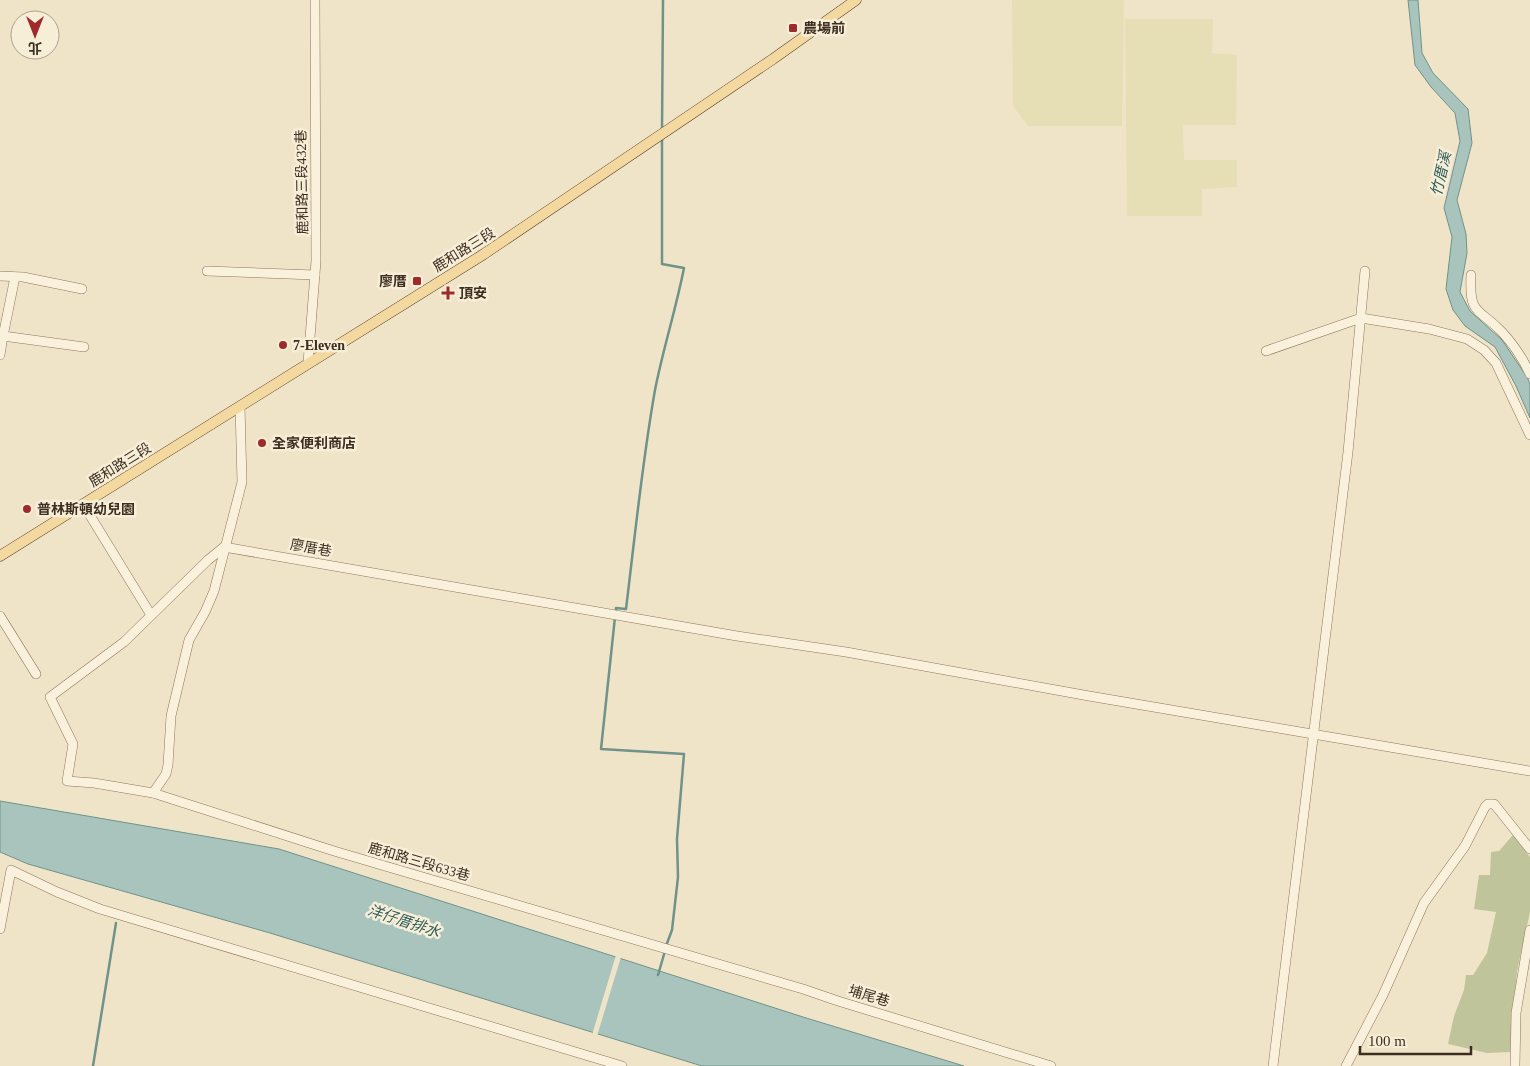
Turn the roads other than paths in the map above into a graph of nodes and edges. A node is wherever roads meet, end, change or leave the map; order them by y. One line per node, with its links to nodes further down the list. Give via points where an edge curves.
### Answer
1 (314, 0): 5 (street, 鹿和路三段432巷)
2 (856, 0): 15 (main road, 鹿和路三段, via 484,254)
3 (206, 271): 5 (street)
4 (1365, 271): 10 (street)
5 (315, 275): 15 (street, 鹿和路三段432巷)
6 (1471, 275): 16 (street, via 1470,294 1474,307 1502,331 1521,355)
7 (0, 276): 8 (street)
8 (15, 277): 9 (street); 11 (street)
9 (82, 289)
10 (1361, 318): 13 (street); 18 (street, via 1429,329 1467,339 1484,350 1496,363); 25 (street)
11 (3, 336): 12 (street); 14 (street)
12 (84, 347)
13 (1266, 350)
14 (0, 355)
15 (308, 363): 17 (main road, 鹿和路三段)
16 (1530, 374)
17 (240, 406): 19 (main road, 鹿和路三段); 20 (street, via 242,482)
18 (1530, 435)
19 (83, 504): 21 (main road, 鹿和路三段); 22 (street)
20 (224, 547): 22 (street); 25 (street, 廖厝巷); 27 (street, via 214,591 189,640 171,716 168,766)
21 (0, 556)
22 (151, 615): 27 (street, 鹿和路三段633巷, via 124,642 50,697 73,744 67,782)
23 (0, 616): 24 (street)
24 (36, 674)
25 (1313, 735): 26 (street, 廖厝巷); 34 (street)
26 (1530, 771)
27 (153, 793): 31 (street, 鹿和路三段633巷, via 334,851)
28 (1530, 849): 35 (street, via 1494,804 1485,807 1465,846 1424,903 1383,996)
29 (0, 929): 32 (street, via 11,870 56,892 100,908)
30 (1530, 930): 36 (street, via 1516,1013)
31 (678, 953): 33 (street, 埔尾巷)
32 (622, 1066)
33 (1051, 1066)
34 (1273, 1066)
35 (1346, 1066)
36 (1515, 1066)

